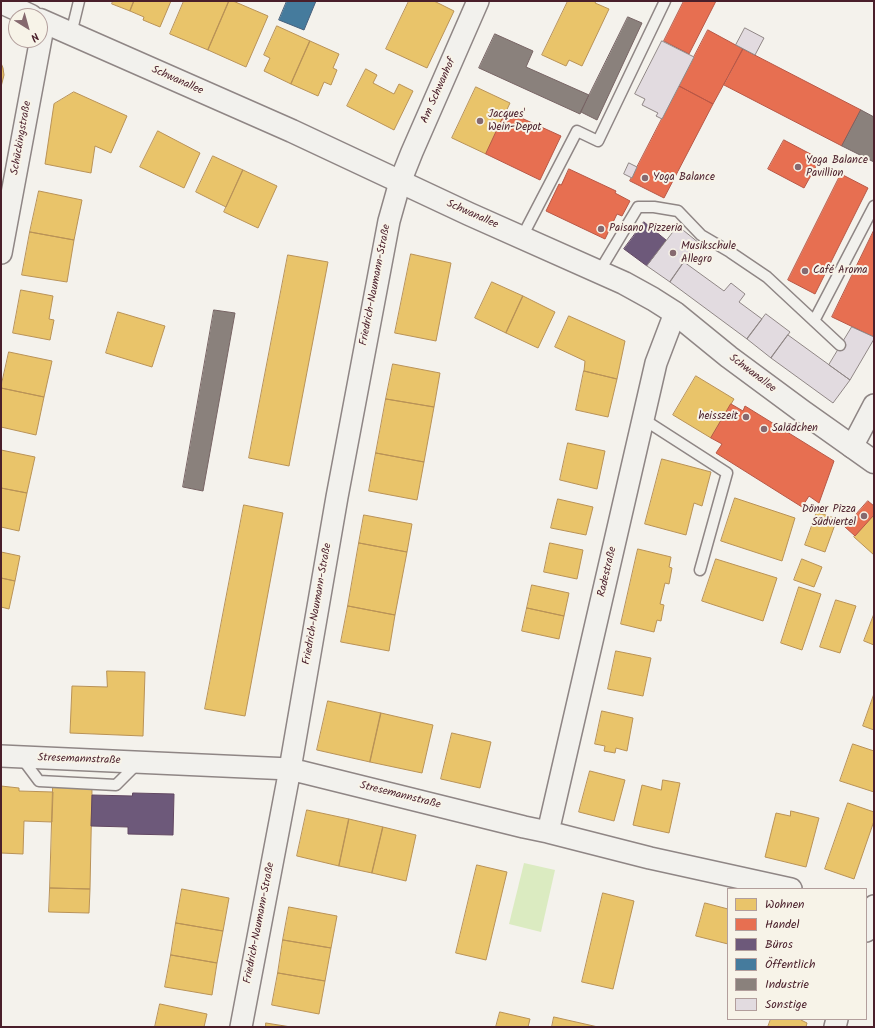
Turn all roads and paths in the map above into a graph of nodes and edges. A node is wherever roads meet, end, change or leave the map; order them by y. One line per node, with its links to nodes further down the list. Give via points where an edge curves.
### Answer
1 (80, 1): 7 (lane)
2 (478, 1): 9 (street, Am Schwanhof)
3 (665, 1): 11 (lane, via 598,140 577,131)
4 (3, 2): 5 (main road, Schwanallee)
5 (15, 8)
6 (48, 24): 7 (main road, Schwanallee)
7 (71, 34): 9 (main road, Schwanallee, via 292,131)
8 (34, 48): 12 (street, Schückingstraße)
9 (400, 182): 11 (main road, Schwanallee); 23 (street, Friedrich-Naumann-Straße, via 383,249 336,497)
10 (874, 206): 15 (lane)
11 (522, 237): 13 (main road, Schwanallee)
12 (1, 253)
13 (599, 272): 14 (main road, Schwanallee, via 624,283); 15 (lane, via 638,207 678,211 701,235 767,277)
14 (675, 313): 18 (street, Radestraße, via 656,363); 19 (main road, Schwanallee)
15 (814, 321): 16 (lane)
16 (840, 345)
17 (874, 405): 19 (street)
18 (643, 419): 21 (lane, via 727,473); 24 (street, Radestraße)
19 (852, 447): 20 (main road, Schwanallee)
20 (874, 462)
21 (700, 570)
22 (11, 757): 23 (street, Stresemannstraße)
23 (290, 769): 24 (street, Stresemannstraße); 28 (street, Friedrich-Naumann-Straße)
24 (548, 832): 25 (street, Stresemannstraße)
25 (786, 888)
26 (871, 906): 27 (street)
27 (867, 926)
28 (240, 1027)

